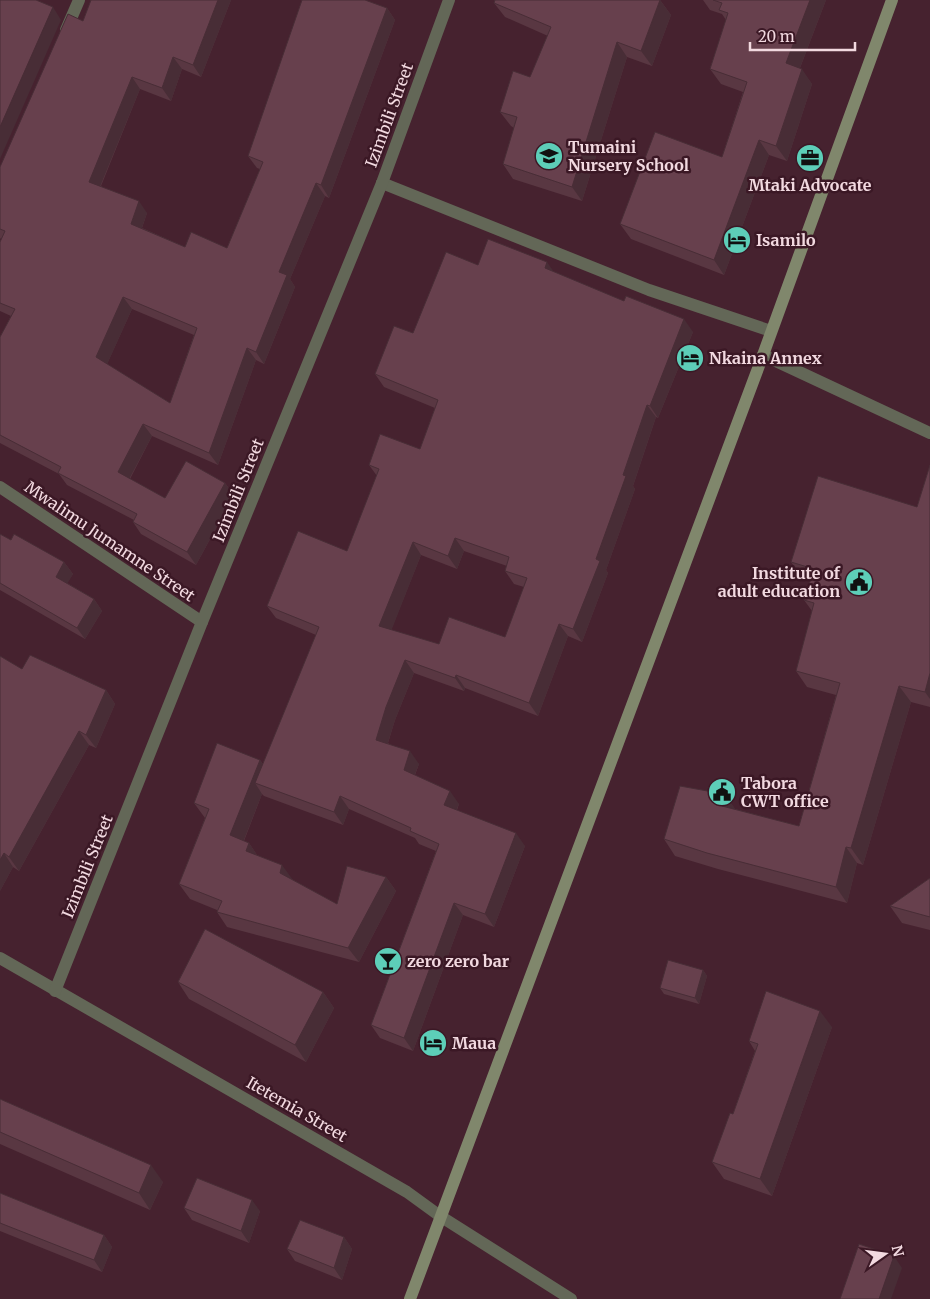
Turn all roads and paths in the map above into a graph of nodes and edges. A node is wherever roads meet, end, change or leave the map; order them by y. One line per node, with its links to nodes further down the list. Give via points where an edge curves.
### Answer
1 (79, 0): 4 (street)
2 (448, 0): 5 (street, Izimbili Street)
3 (892, 0): 6 (main road)
4 (61, 42)
5 (382, 183): 6 (street, via 649,290); 10 (street, Izimbili Street)
6 (772, 331): 7 (main road)
7 (763, 354): 8 (street); 13 (main road)
8 (930, 433)
9 (0, 487): 10 (street, Mwalimu Jumamne Street)
10 (202, 622): 12 (street, Izimbili Street)
11 (0, 958): 12 (street, Itetemia Street)
12 (55, 991): 13 (street, Itetemia Street, via 406,1192)
13 (440, 1216): 14 (main road); 15 (street, Itetemia Street)
14 (410, 1299)
15 (571, 1299)

